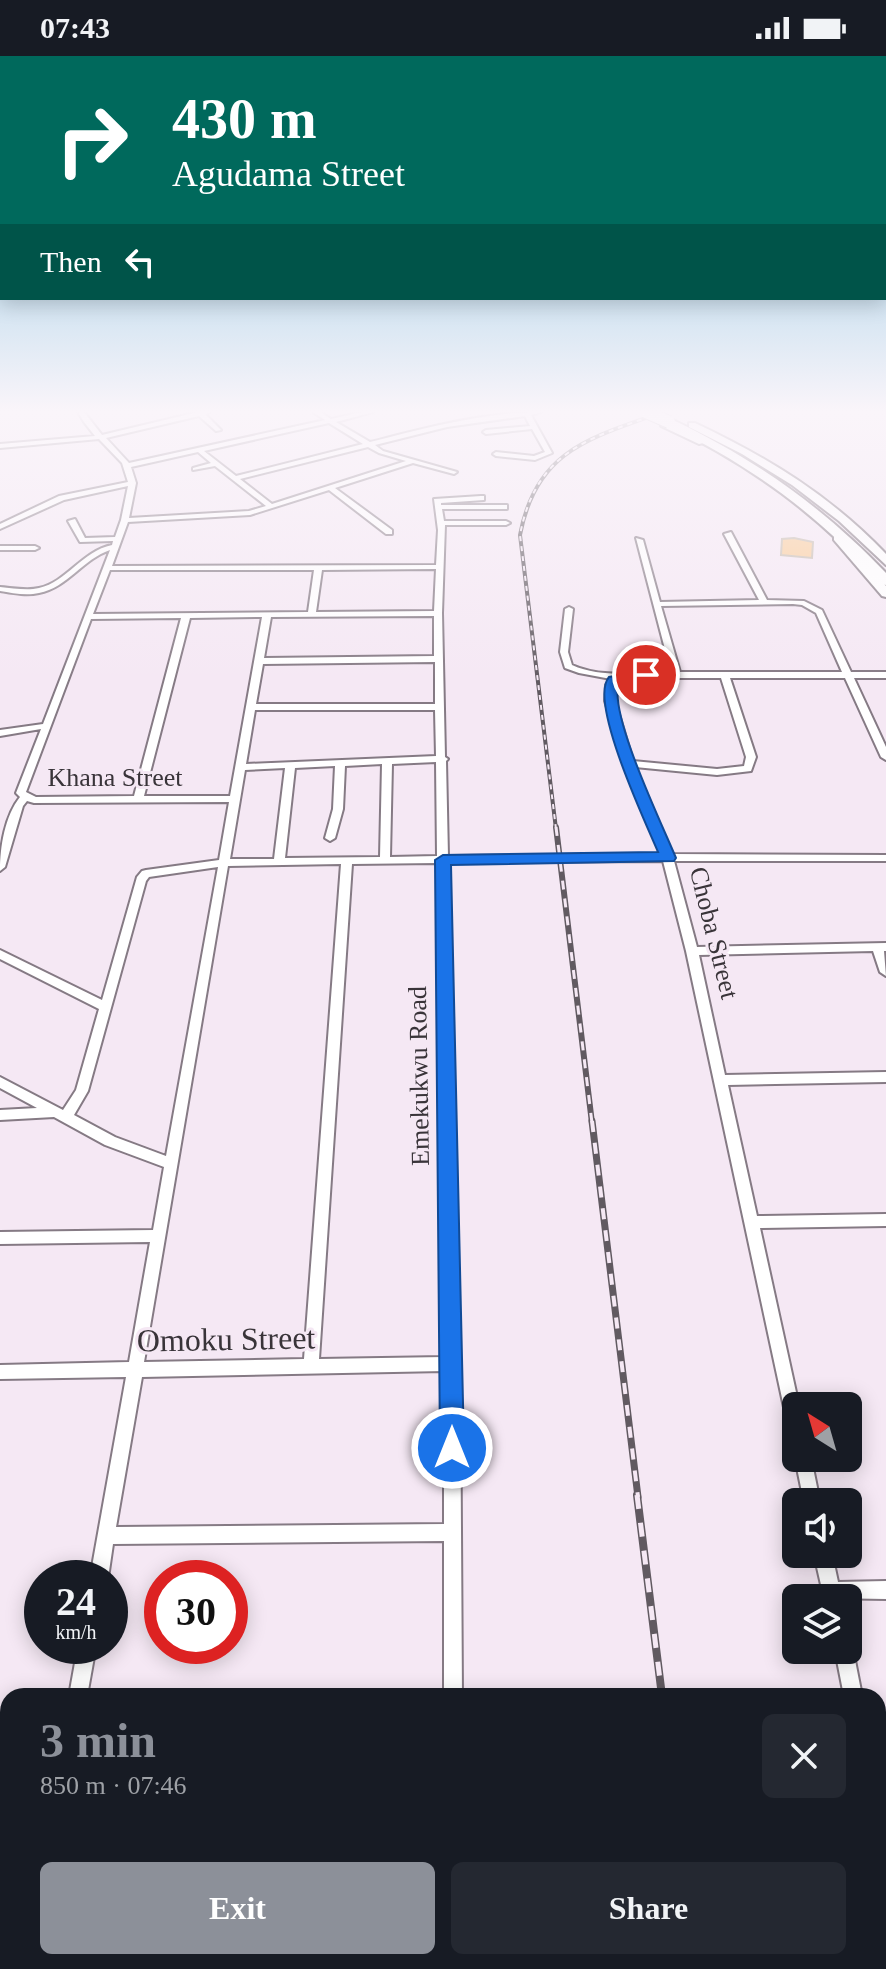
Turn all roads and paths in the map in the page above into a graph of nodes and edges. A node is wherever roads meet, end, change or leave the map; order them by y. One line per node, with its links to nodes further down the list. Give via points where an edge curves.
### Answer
1 (55, 501): 18 (street)
2 (129, 501): 13 (street, Khana Street)
3 (265, 501): 10 (street)
4 (289, 501): 10 (street)
5 (348, 501): 19 (street)
6 (437, 501): 11 (street)
7 (797, 501): 32 (main road)
8 (808, 501): 17 (highway)
9 (824, 501): 25 (main road)
10 (272, 507): 13 (street)
11 (438, 507): 12 (street); 15 (street, Emekukwu Road)
12 (504, 507)
13 (125, 520): 22 (street, Khana Street)
14 (72, 521): 22 (street, via 83,540)
15 (441, 523): 16 (street); 27 (street, Emekukwu Road)
16 (506, 523)
17 (840, 526): 29 (highway); 30 (highway)
18 (0, 527)
19 (389, 532)
20 (728, 534): 33 (street)
21 (639, 540): 34 (street)
22 (116, 543): 28 (street, Khana Street); 31 (street, via 41,591)
23 (0, 548): 24 (street)
24 (35, 548)
25 (886, 561)
26 (318, 567): 27 (street); 28 (street); 38 (street)
27 (439, 567): 36 (street, Emekukwu Road)
28 (107, 568): 40 (street, Khana Street)
29 (886, 570)
30 (886, 581)
31 (0, 589)
32 (886, 593)
33 (764, 602): 34 (street); 45 (street, via 804,603 819,612)
34 (658, 604): 43 (street)
35 (569, 609): 47 (street, via 564,652 568,666)
36 (438, 613): 38 (street); 41 (street, Emekukwu Road)
37 (267, 614): 38 (street); 39 (street); 42 (street)
38 (312, 614)
39 (186, 616): 40 (street); 60 (street)
40 (87, 617): 50 (street, Khana Street)
41 (439, 659): 42 (street); 49 (street, Emekukwu Road)
42 (259, 661): 48 (street)
43 (676, 675): 44 (street); 47 (street)
44 (725, 675): 45 (street); 56 (street, via 751,757 748,769 717,772)
45 (850, 675): 46 (street); 52 (street)
46 (886, 675)
47 (617, 678): 56 (street, Choba Street, via 610,685 610,701)
48 (251, 707): 49 (street); 58 (street)
49 (441, 707): 53 (street, Emekukwu Road)
50 (45, 726): 51 (street); 59 (street, Khana Street, via 22,786)
51 (0, 733)
52 (886, 757)
53 (443, 759): 54 (street); 65 (street, Emekukwu Road)
54 (387, 761): 55 (street); 67 (street)
55 (340, 763): 57 (street); 62 (street, via 338,809)
56 (629, 764): 63 (street, Choba Street)
57 (290, 765): 58 (street); 68 (street)
58 (240, 767): 61 (street)
59 (25, 797): 60 (street, Khana Street); 70 (street)
60 (138, 799): 61 (street, Khana Street)
61 (234, 799): 69 (street)
62 (330, 838)
63 (668, 858): 64 (street); 65 (street); 72 (street, Choba Street)
64 (886, 858)
65 (443, 860): 67 (street); 86 (street, Emekukwu Road)
66 (347, 861): 67 (street); 68 (street); 87 (street)
67 (385, 861)
68 (279, 862): 69 (street)
69 (223, 863): 75 (street, via 142,877); 81 (street)
70 (0, 867)
71 (881, 947): 72 (street); 74 (street)
72 (692, 951): 77 (street, Choba Street)
73 (0, 954): 75 (street)
74 (886, 972)
75 (106, 1007): 80 (street, via 82,1091)
76 (886, 1077): 77 (street)
77 (722, 1080): 83 (street, Choba Street)
78 (0, 1082): 80 (street)
79 (0, 1115): 80 (street)
80 (59, 1115): 81 (street)
81 (171, 1164): 84 (street)
82 (886, 1220): 83 (street)
83 (753, 1222): 90 (street, Choba Street)
84 (158, 1236): 85 (street); 88 (street)
85 (0, 1238)
86 (452, 1364): 87 (street, Omoku Street); 91 (street, Emekukwu Road)
87 (311, 1366): 88 (street, Omoku Street)
88 (135, 1368): 89 (street, Omoku Street); 92 (street)
89 (0, 1372)
90 (789, 1392)
91 (452, 1532): 92 (street); 99 (street, Emekukwu Road)
92 (106, 1536): 93 (street)
93 (102, 1560)
94 (886, 1590): 95 (street)
95 (862, 1592)
96 (84, 1664): 98 (street)
97 (847, 1664): 100 (street)
98 (79, 1688)
99 (453, 1688)
100 (851, 1688)

